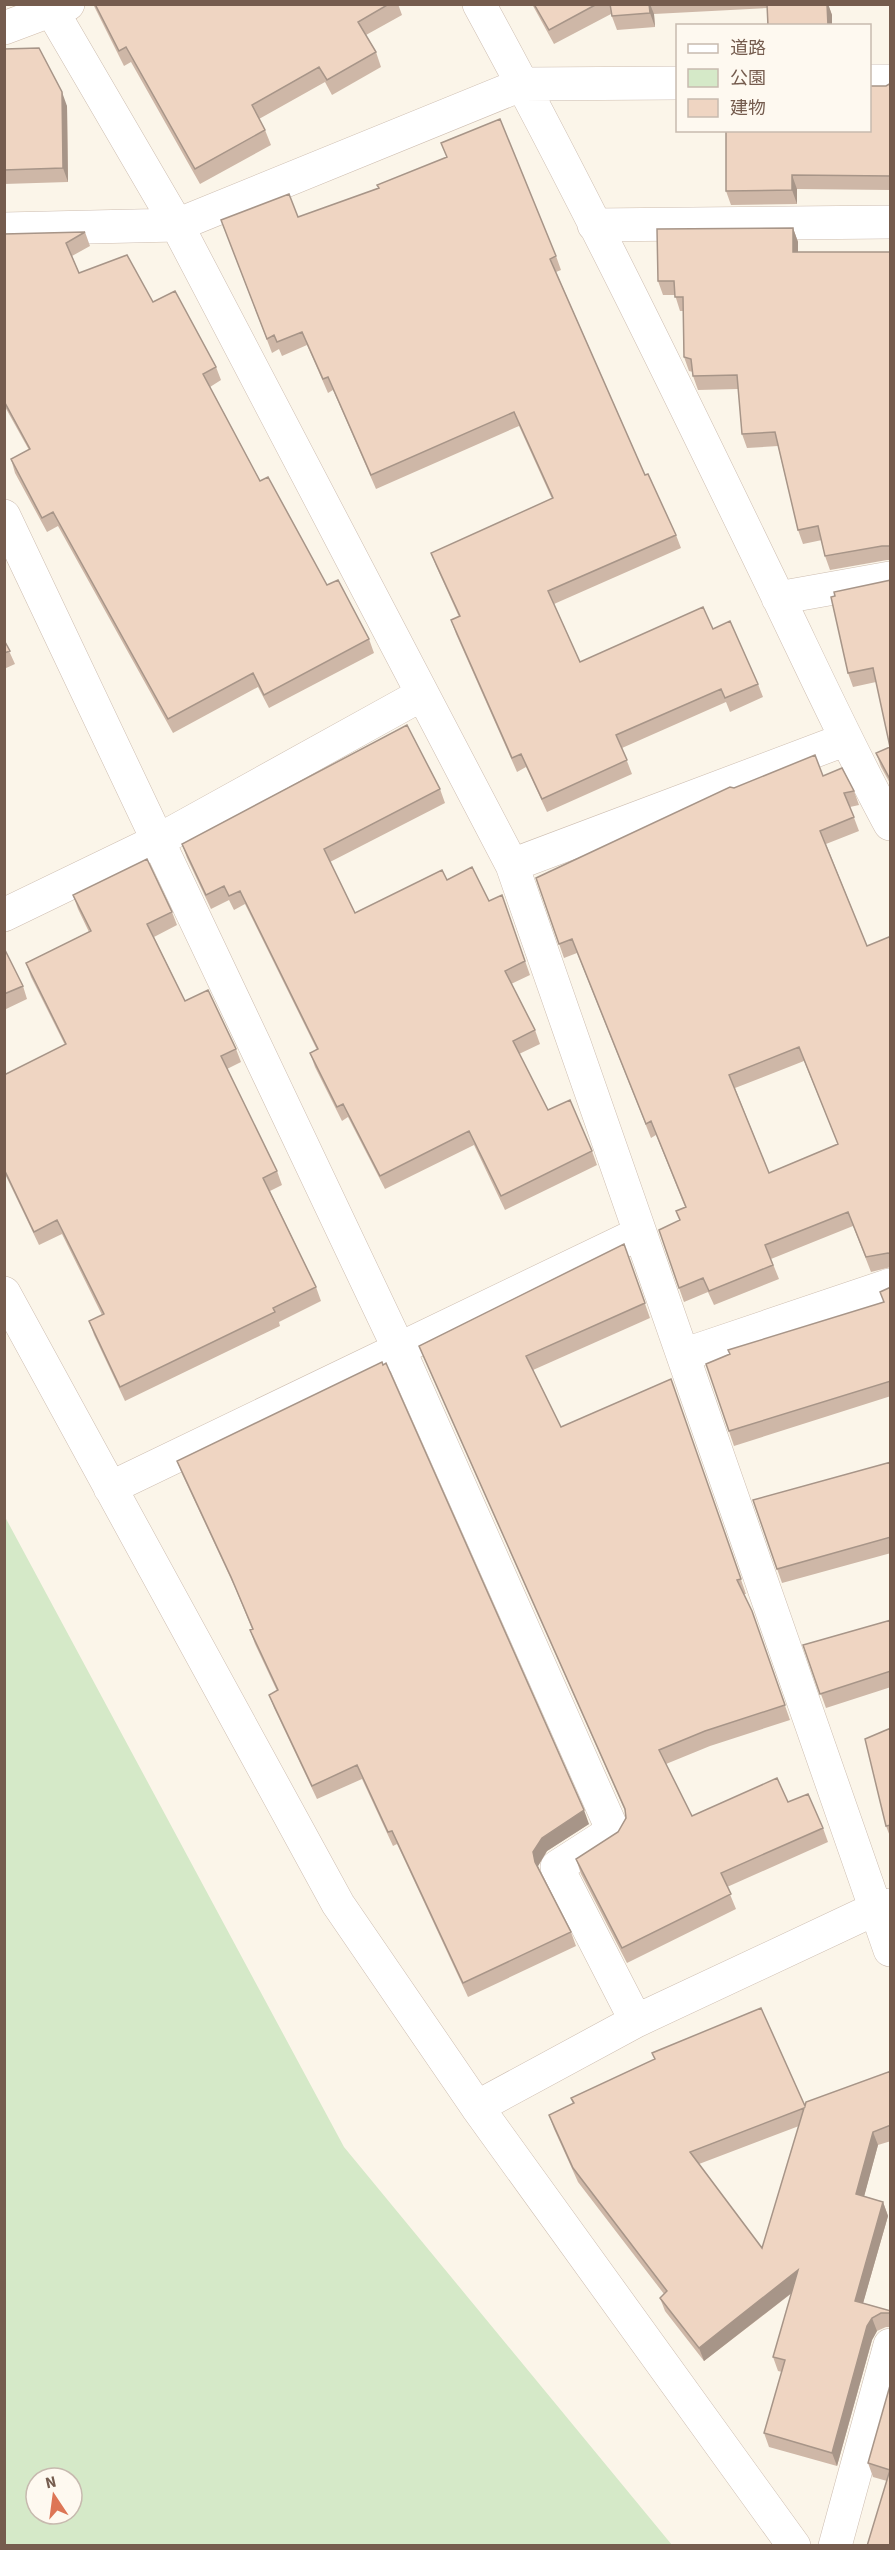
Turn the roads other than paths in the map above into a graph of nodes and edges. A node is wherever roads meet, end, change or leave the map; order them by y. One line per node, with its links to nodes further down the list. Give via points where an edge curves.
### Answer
1 (479, 4): 7 (street)
2 (56, 7): 3 (street); 9 (street)
3 (4, 28)
4 (871, 81): 5 (street)
5 (891, 81)
6 (676, 83): 7 (street)
7 (523, 84): 9 (street); 10 (street)
8 (891, 222): 10 (street)
9 (177, 225): 11 (street); 15 (street)
10 (594, 225): 14 (street)
11 (4, 229)
12 (4, 516): 18 (street)
13 (891, 578): 14 (street)
14 (778, 598): 16 (street)
15 (421, 695): 18 (street); 19 (street)
16 (844, 740): 17 (street); 19 (street)
17 (891, 824)
18 (159, 840): 20 (street); 24 (street)
19 (512, 865): 21 (street)
20 (4, 915)
21 (640, 1233): 24 (street); 25 (street)
22 (891, 1285): 25 (street)
23 (4, 1293): 26 (street)
24 (398, 1347): 26 (street); 29 (street, via 613,1831 557,1867)
25 (683, 1354): 27 (street)
26 (110, 1488): 30 (street, via 338,1904)
27 (884, 1906): 28 (street); 29 (street)
28 (891, 1950)
29 (636, 2021): 30 (street)
30 (477, 2107): 32 (street)
31 (891, 2345): 33 (street)
32 (795, 2546)
33 (835, 2546)

